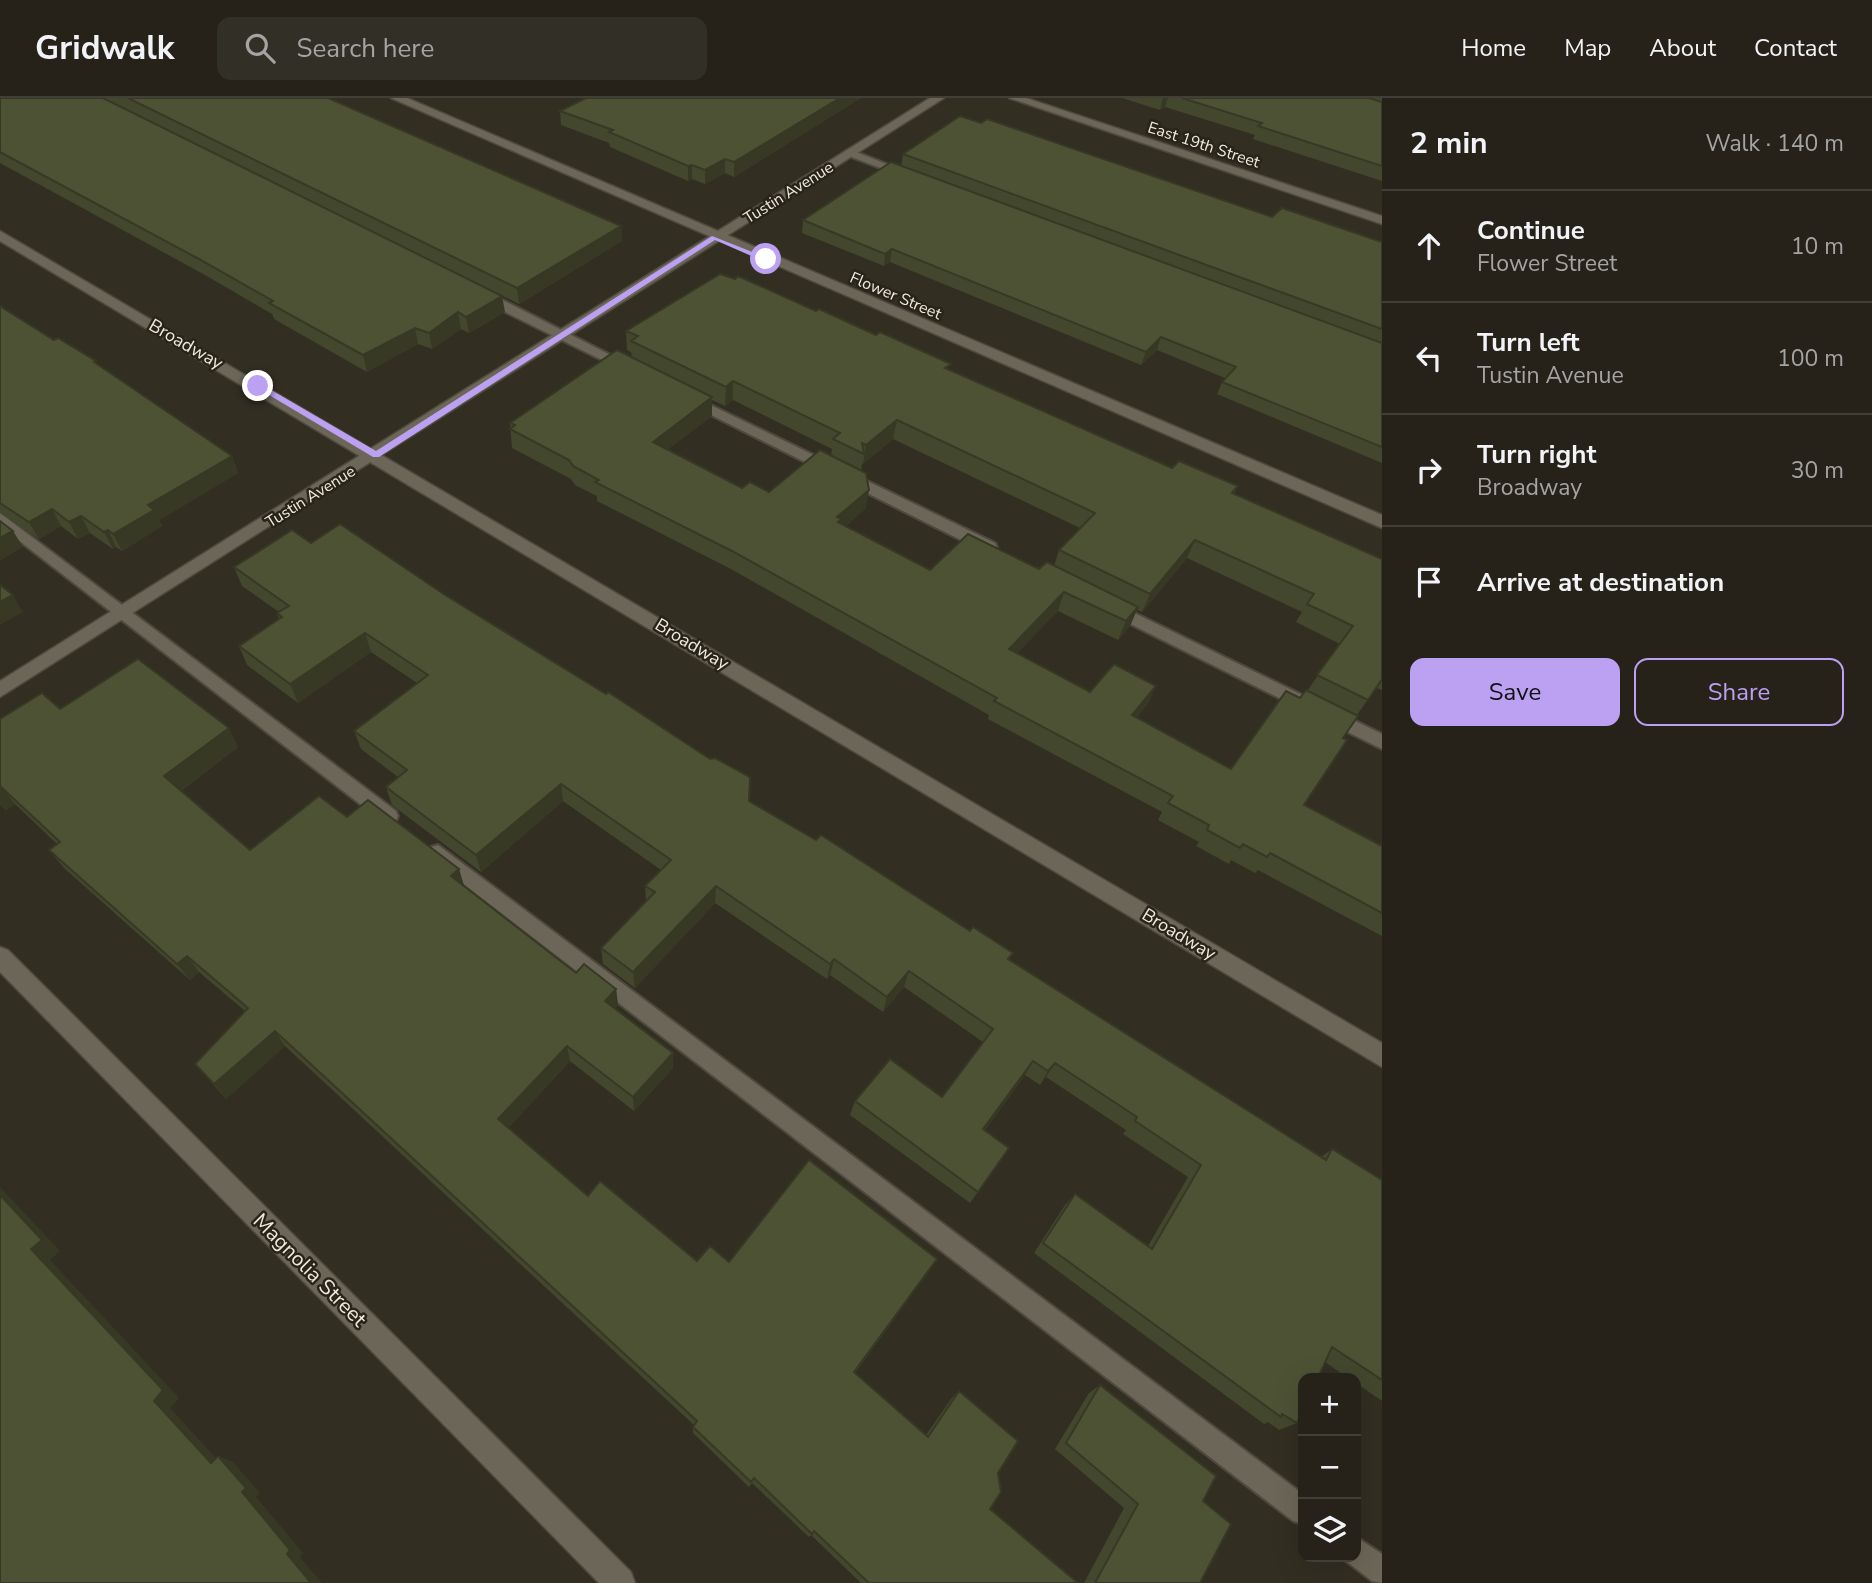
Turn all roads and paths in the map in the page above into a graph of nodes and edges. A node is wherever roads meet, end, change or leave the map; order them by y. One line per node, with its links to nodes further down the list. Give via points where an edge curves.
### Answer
1 (397, 98): 8 (street, Flower Street)
2 (937, 98): 4 (street, Tustin Avenue)
3 (1015, 98): 6 (street, East 19th Street)
4 (850, 153): 5 (lane); 8 (street, Tustin Avenue)
5 (915, 178)
6 (1382, 220)
7 (0, 235): 13 (street, Broadway)
8 (715, 237): 10 (street, Tustin Avenue); 15 (street, Flower Street)
9 (463, 285): 10 (lane)
10 (562, 335): 11 (lane); 13 (street, Tustin Avenue)
11 (637, 372)
12 (674, 391): 16 (lane)
13 (376, 455): 18 (street, Tustin Avenue); 24 (street, Broadway)
14 (0, 518): 18 (lane)
15 (1382, 522)
16 (997, 551)
17 (1096, 600): 20 (lane)
18 (122, 614): 19 (street, Tustin Avenue); 21 (lane)
19 (0, 690)
20 (1382, 742)
21 (401, 825)
22 (423, 842): 25 (lane)
23 (0, 957): 28 (street, Magnolia Street)
24 (1382, 1056)
25 (1298, 1507)
26 (1361, 1555): 27 (lane)
27 (1382, 1571)
28 (620, 1583)

